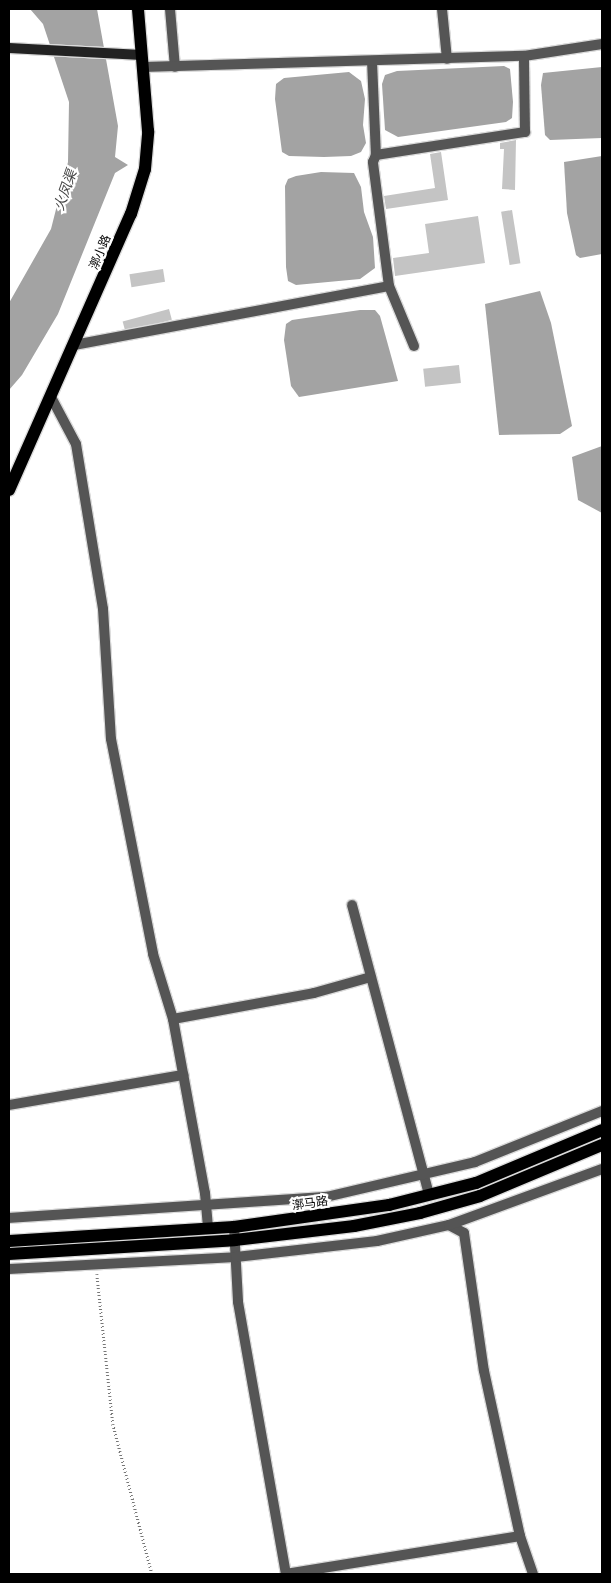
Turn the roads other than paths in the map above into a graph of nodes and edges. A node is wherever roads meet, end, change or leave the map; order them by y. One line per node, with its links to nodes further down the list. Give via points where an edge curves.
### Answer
1 (138, 9): 8 (main road, 漷小路)
2 (170, 9): 10 (street)
3 (442, 9): 7 (street)
4 (602, 44): 6 (street)
5 (9, 48): 8 (street, via 124,53)
6 (524, 56): 7 (street); 11 (street, via 525,132)
7 (447, 59): 9 (street)
8 (143, 61): 10 (street); 13 (main road, 漷小路, via 148,131 145,169 131,214)
9 (372, 61): 10 (street); 11 (street)
10 (175, 67)
11 (376, 155): 12 (street, via 373,162)
12 (389, 286): 13 (street); 14 (street)
13 (74, 345): 15 (main road, 漷小路)
14 (414, 346)
15 (51, 396): 16 (main road, 漷小路); 19 (street, via 76,444 104,609 111,739 154,954)
16 (9, 490)
17 (352, 905): 18 (street)
18 (372, 977): 19 (street, via 314,993); 26 (street)
19 (173, 1019): 20 (street)
20 (183, 1075): 21 (street); 28 (street)
21 (9, 1105)
22 (602, 1111): 26 (street, via 476,1162)
23 (602, 1130): 27 (main road, 漷马路, via 476,1183)
24 (602, 1145): 32 (main road, 漷马路, via 480,1196 420,1213 354,1226)
25 (602, 1169): 30 (street)
26 (425, 1176): 27 (street); 28 (street, via 326,1197)
27 (429, 1195): 32 (main road, 漷马路)
28 (206, 1206): 29 (street); 31 (street)
29 (9, 1218)
30 (449, 1226): 35 (street, via 377,1241); 37 (street, via 464,1233 484,1371)
31 (208, 1229): 32 (main road, 漷马路); 33 (main road, 漷马路)
32 (234, 1234): 34 (main road, 漷马路); 35 (street)
33 (9, 1241)
34 (9, 1254)
35 (236, 1256): 36 (street); 38 (street, via 238,1302)
36 (9, 1269)
37 (520, 1536): 38 (street); 39 (street)
38 (286, 1574)
39 (533, 1574)

